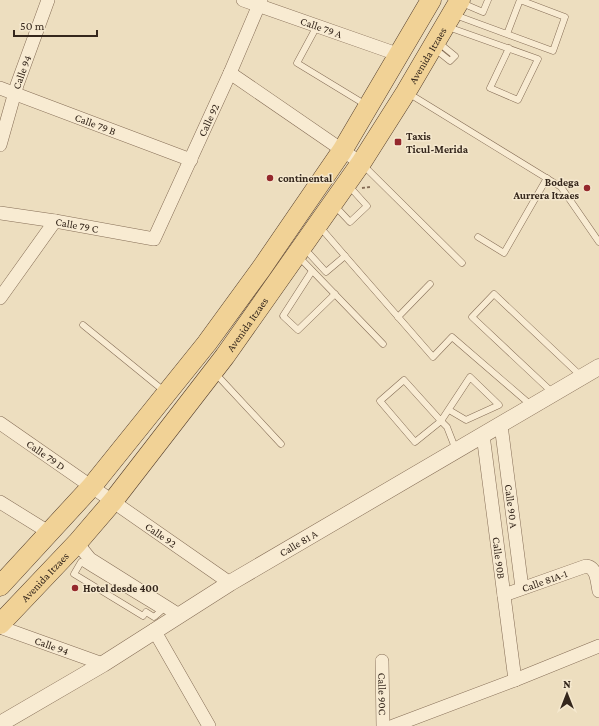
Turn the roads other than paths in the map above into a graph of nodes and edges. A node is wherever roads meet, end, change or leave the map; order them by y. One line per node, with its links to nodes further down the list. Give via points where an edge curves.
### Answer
1 (48, 0): 14 (street, Calle 94)
2 (243, 0): 4 (street, Calle 79 A)
3 (488, 0): 6 (lane, via 484,12)
4 (260, 3): 7 (street, Calle 79 A); 11 (street, Calle 92)
5 (429, 4): 6 (main road); 10 (main road, Avenida Itzaes)
6 (447, 21): 8 (lane); 9 (lane); 13 (main road, Avenida Itzaes)
7 (317, 26): 10 (street, Calle 79 A); 15 (lane, via 297,63)
8 (507, 34): 8 (lane, via 552,51 565,17 520,0)
9 (509, 48): 9 (lane, via 538,59 518,100 490,88)
10 (400, 55): 15 (main road, Avenida Itzaes)
11 (230, 73): 17 (street); 18 (street, Calle 92)
12 (0, 88): 14 (street, Calle 79 B)
13 (406, 92): 19 (main road, Avenida Itzaes); 20 (lane)
14 (14, 94): 16 (street, Calle 94); 18 (street, Calle 79 B)
15 (368, 107): 17 (main road, Avenida Itzaes)
16 (0, 145)
17 (342, 151): 19 (street); 38 (main road, Avenida Itzaes)
18 (191, 160): 27 (street, Calle 92)
19 (361, 163): 21 (main road, Avenida Itzaes); 31 (lane)
20 (547, 178): 26 (lane, via 504,253); 28 (lane, via 561,187)
21 (352, 186): 22 (main road, Avenida Itzaes); 22 (lane, via 368,206 350,222)
22 (332, 204): 25 (main road, Avenida Itzaes)
23 (0, 213): 24 (street, Calle 79 C)
24 (55, 221): 27 (street, Calle 79 C); 35 (street)
25 (318, 225): 29 (main road, Avenida Itzaes); 30 (lane)
26 (478, 237)
27 (154, 240)
28 (599, 242)
29 (300, 250): 30 (lane, via 326,272); 32 (lane); 40 (main road, Avenida Itzaes)
30 (345, 256): 36 (lane)
31 (462, 263)
32 (312, 271): 34 (lane); 34 (lane, via 283,316 298,330)
33 (430, 284): 36 (lane)
34 (335, 294): 39 (lane)
35 (0, 298)
36 (398, 317): 45 (lane, via 433,356 452,337)
37 (83, 325): 43 (lane)
38 (207, 343): 40 (main road); 43 (main road, Avenida Itzaes)
39 (383, 344)
40 (219, 364): 51 (lane); 54 (main road, Avenida Itzaes)
41 (599, 367): 42 (street, Calle 81 A)
42 (582, 377): 44 (street, Calle 81 A); 44 (lane, via 494,294 472,317)
43 (167, 394): 53 (main road, Avenida Itzaes)
44 (554, 394): 45 (street, Calle 81 A)
45 (532, 406): 49 (street, Calle 81 A)
46 (449, 410): 46 (lane, via 470,377 499,405 466,420); 47 (lane)
47 (441, 421): 47 (lane, via 404,380 380,401 415,442); 52 (lane, via 447,427)
48 (0, 423): 53 (street, Calle 79 D)
49 (501, 425): 50 (street, Calle 81 A); 61 (street, Calle 90 A)
50 (484, 435): 52 (street, Calle 81 A); 63 (street, Calle 90B)
51 (281, 444)
52 (456, 451): 59 (street, Calle 81 A)
53 (92, 486): 54 (street, Calle 92); 56 (main road, Avenida Itzaes)
54 (113, 501): 57 (main road, Avenida Itzaes); 59 (street, Calle 92)
55 (0, 502): 56 (street)
56 (50, 533): 60 (main road, Avenida Itzaes)
57 (77, 543): 58 (street); 65 (main road, Avenida Itzaes)
58 (94, 566): 58 (lane, via 81,562 74,574 143,616 146,612 154,617 161,611); 64 (street)
59 (230, 583): 64 (street, Calle 81 A)
60 (0, 586)
61 (522, 588): 62 (street, Calle 81A-1, via 590,566 594,570); 63 (street, Calle 81A-1)
62 (599, 591)
63 (504, 595): 70 (street, Calle 90B)
64 (179, 615): 66 (street, Calle 81 A)
65 (0, 625): 69 (street, Calle 94)
66 (154, 630): 69 (street, Calle 81 A); 72 (street)
67 (599, 646): 70 (street)
68 (382, 661): 73 (street, Calle 90C)
69 (103, 664): 71 (street, Calle 81 A)
70 (515, 680): 74 (street)
71 (0, 724)
72 (209, 726)
73 (383, 726)
74 (393, 726)

